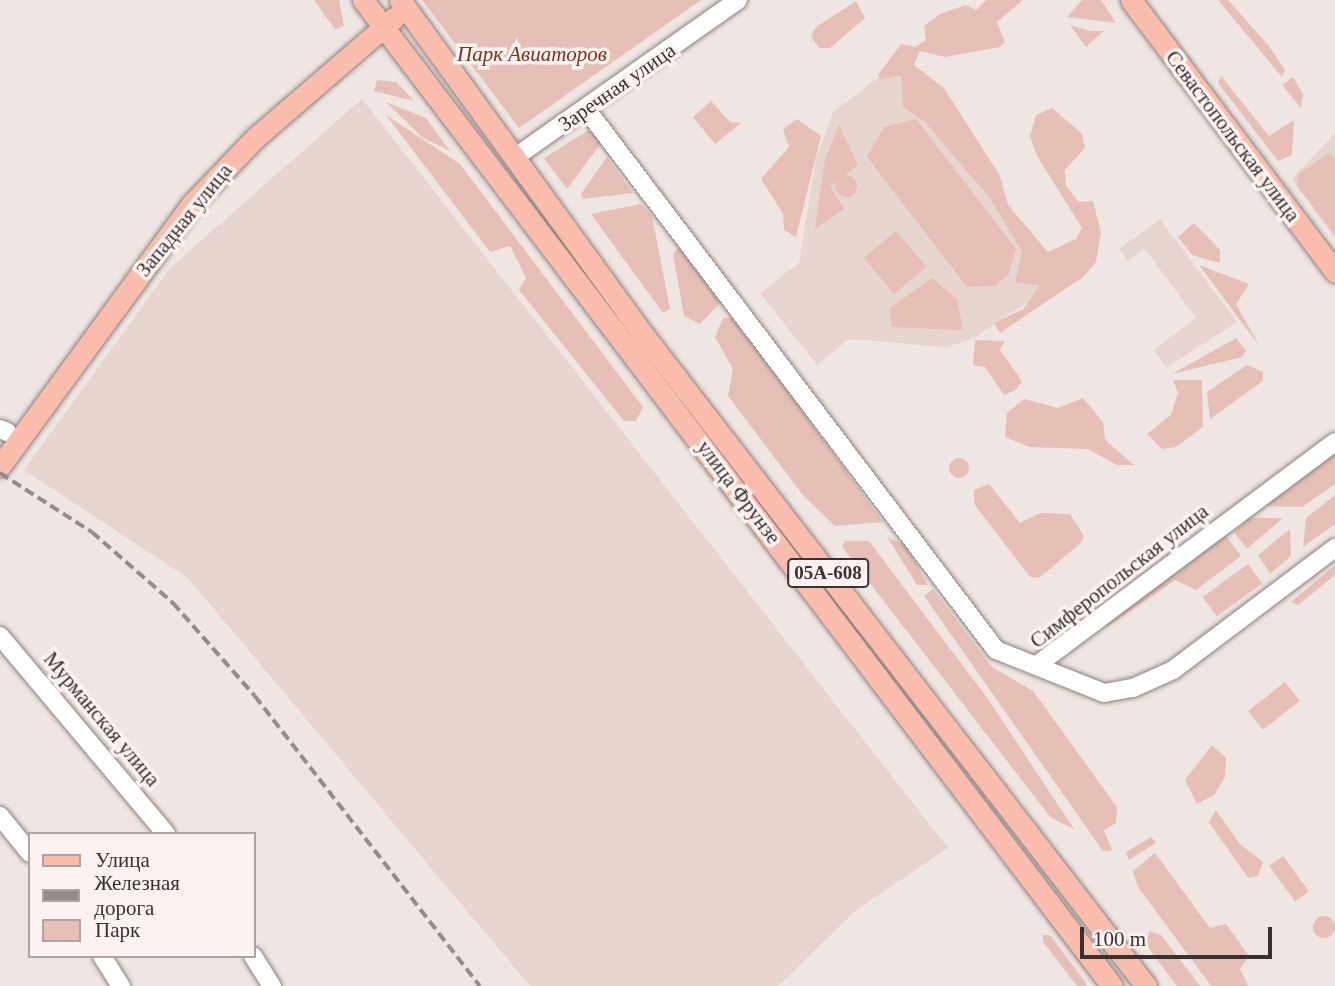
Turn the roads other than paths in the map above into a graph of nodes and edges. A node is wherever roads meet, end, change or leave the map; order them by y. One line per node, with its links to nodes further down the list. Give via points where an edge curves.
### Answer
1 (363, 0): 5 (main road, улица Фрунзе / 05А-608)
2 (738, 0): 6 (street, Заречная улица)
3 (1131, 0): 9 (main road, Севастопольская улица)
4 (403, 4): 5 (main road, Западная улица); 7 (main road, улица Фрунзе / 05А-608)
5 (384, 25): 8 (main road, улица Фрунзе / 05А-608); 11 (main road, Западная улица, via 192,204)
6 (587, 110): 7 (street, Заречная улица); 14 (street, via 996,650)
7 (514, 158): 8 (main road, Заречная улица); 23 (main road, улица Фрунзе / 05А-608)
8 (494, 171): 22 (main road, улица Фрунзе / 05А-608)
9 (1335, 272)
10 (1335, 442): 14 (street, Симферопольская улица)
11 (0, 466)
12 (1335, 548): 14 (street, Симферопольская улица, via 1157,679 1104,693)
13 (0, 636): 16 (street, Мурманская улица)
14 (1037, 664)
15 (0, 816): 17 (street)
16 (164, 832)
17 (28, 851)
18 (103, 958): 20 (street)
19 (254, 958): 21 (street)
20 (121, 986)
21 (272, 986)
22 (1112, 986)
23 (1146, 986)

